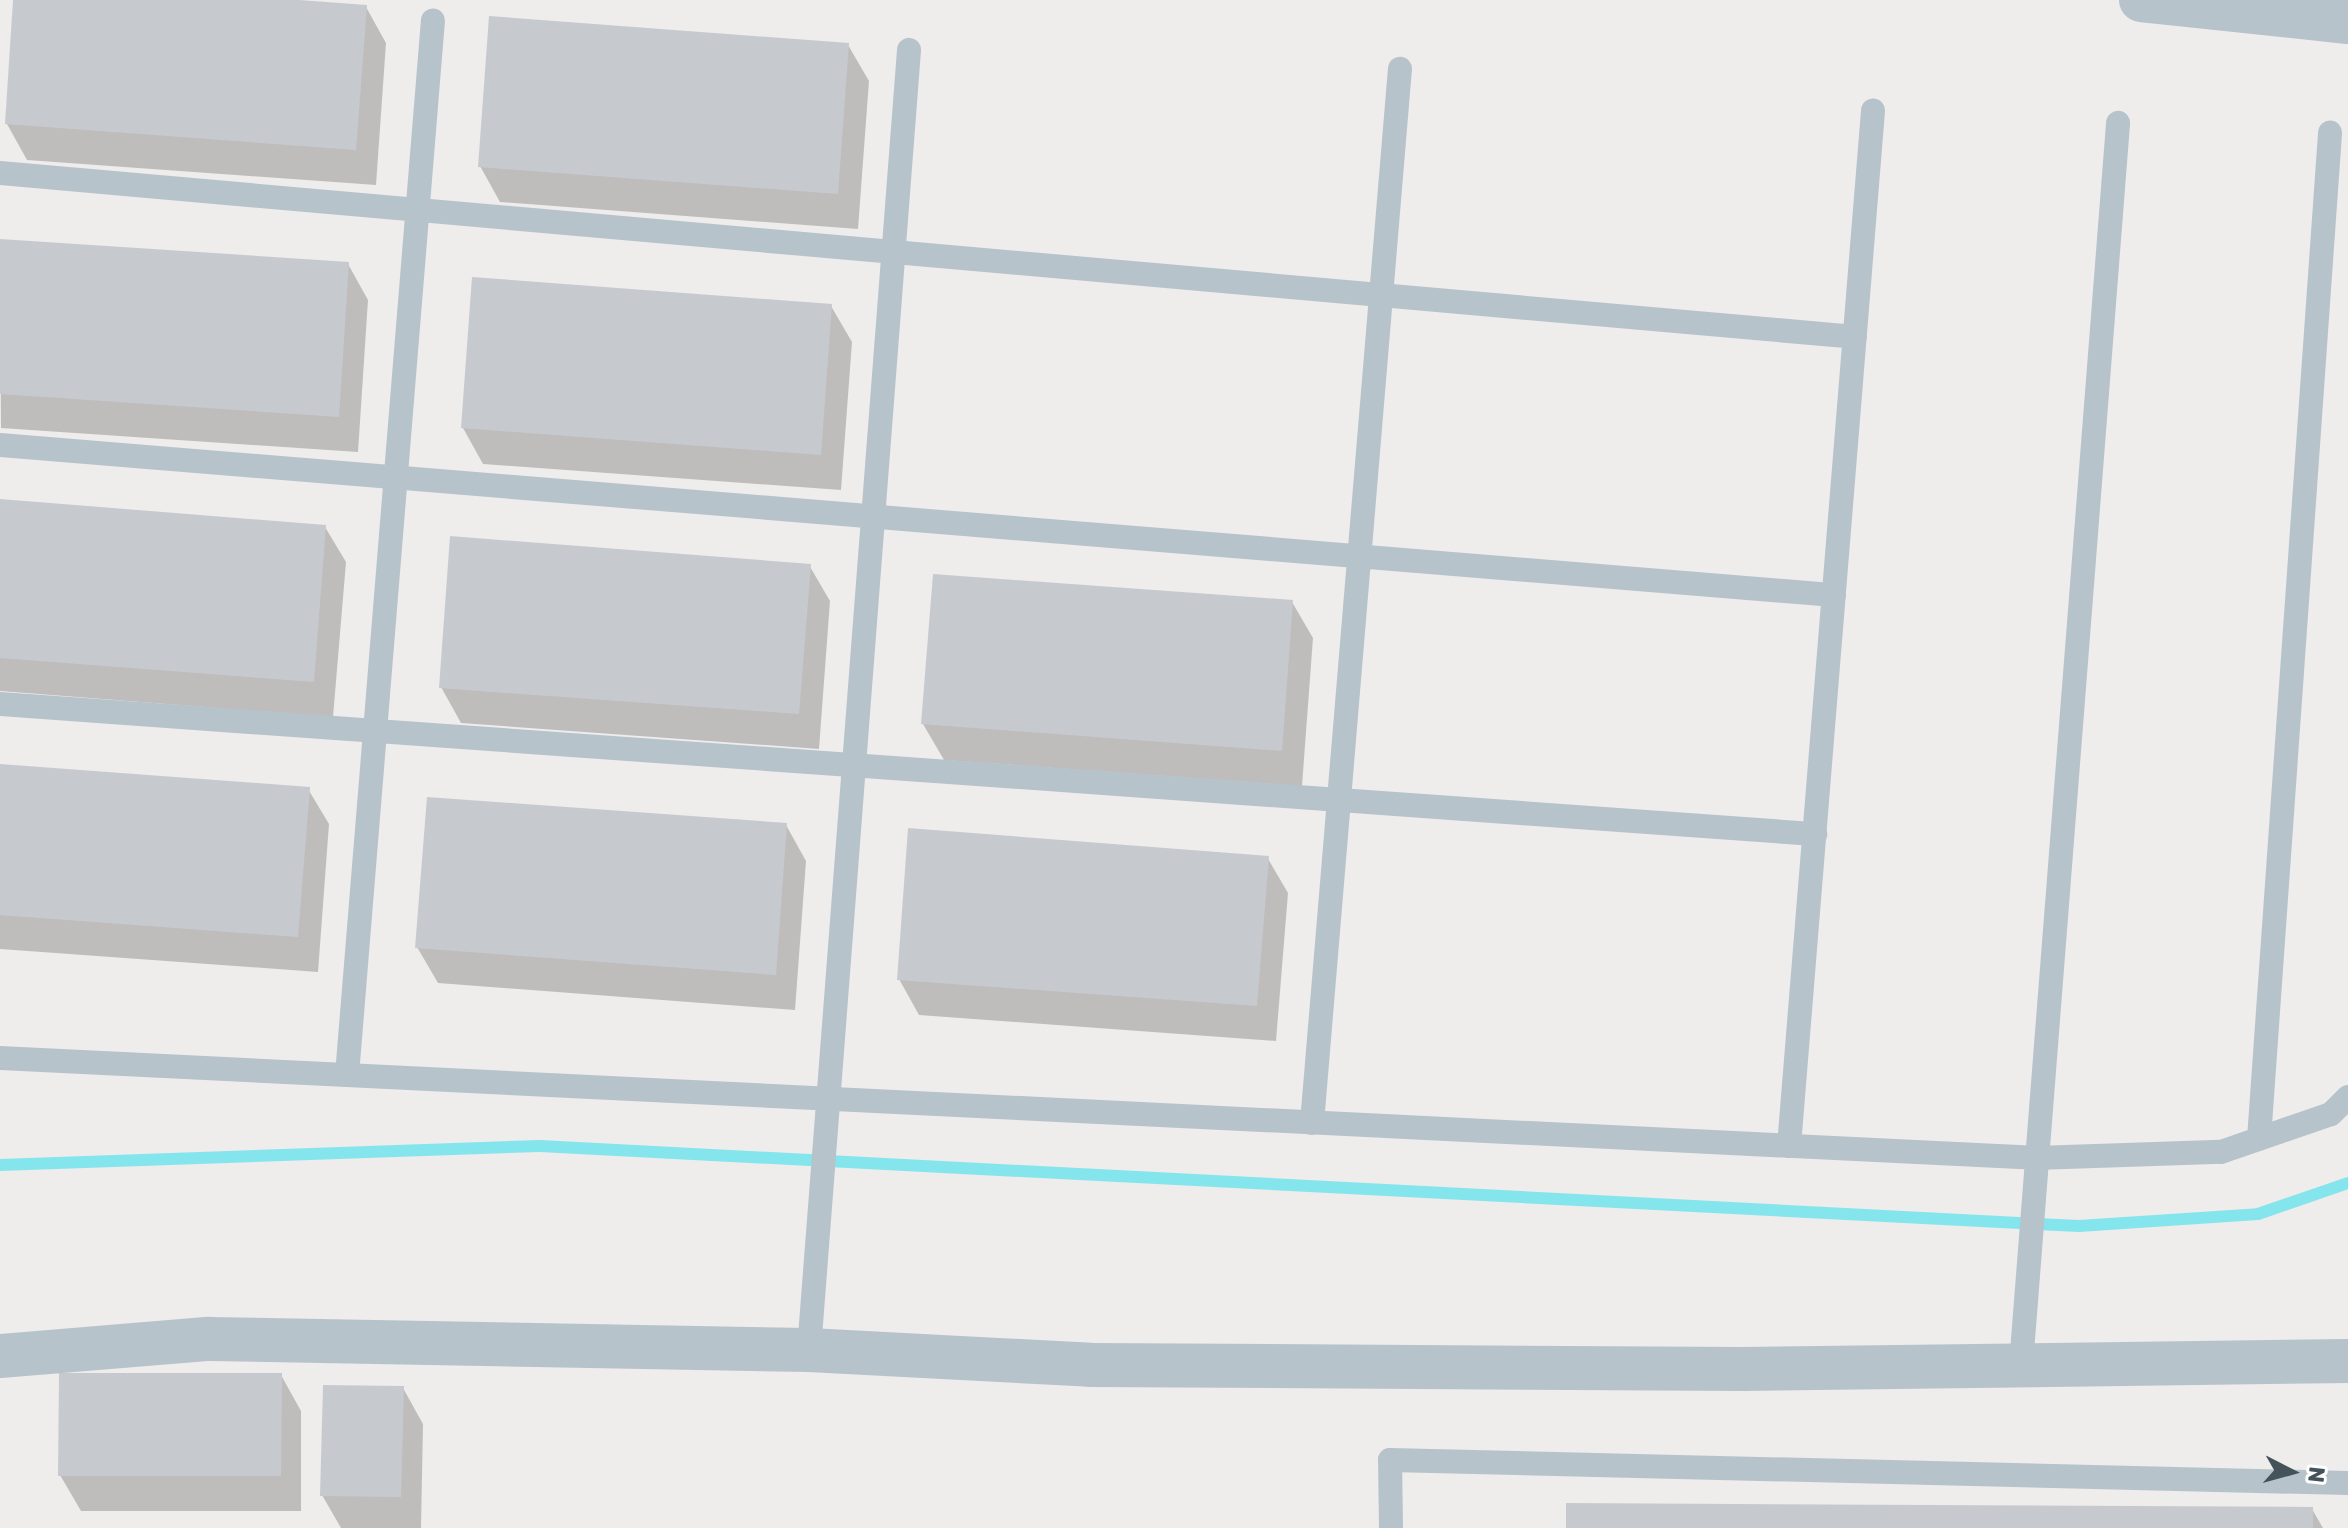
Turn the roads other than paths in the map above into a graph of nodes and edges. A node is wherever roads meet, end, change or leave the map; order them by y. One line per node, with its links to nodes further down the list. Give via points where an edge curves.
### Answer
1 (2141, 0): 2 (street)
2 (2280, 7): 4 (street)
3 (433, 20): 11 (lane)
4 (2348, 22)
5 (909, 50): 12 (lane)
6 (1400, 69): 13 (lane)
7 (1873, 110): 14 (lane)
8 (2118, 123): 32 (lane)
9 (2330, 133): 30 (lane)
10 (0, 173): 11 (lane)
11 (417, 210): 12 (lane); 16 (lane)
12 (894, 252): 13 (lane); 17 (lane)
13 (1381, 295): 14 (lane); 18 (lane)
14 (1855, 337): 19 (lane)
15 (0, 445): 16 (lane)
16 (395, 477): 17 (lane); 21 (lane)
17 (874, 516): 18 (lane); 22 (lane)
18 (1359, 556): 19 (lane); 23 (lane)
19 (1834, 595): 24 (lane)
20 (0, 704): 21 (lane)
21 (375, 731): 22 (lane); 26 (lane)
22 (854, 765): 23 (lane); 28 (lane)
23 (1339, 800): 24 (lane); 29 (lane)
24 (1815, 834): 31 (lane)
25 (0, 1058): 26 (lane)
26 (347, 1075): 28 (lane)
27 (2348, 1097): 30 (lane, via 2331,1114)
28 (828, 1099): 29 (lane); 33 (lane)
29 (1312, 1123): 31 (lane)
30 (2259, 1139): 32 (lane, via 2221,1152)
31 (1789, 1146): 32 (lane)
32 (2036, 1158): 36 (lane)
33 (809, 1350): 34 (street, via 209,1339); 36 (street, via 1091,1365)
34 (0, 1356)
35 (2348, 1361): 36 (street)
36 (2021, 1365)
37 (2348, 1483): 38 (lane, via 1390,1460)
38 (1391, 1528)

